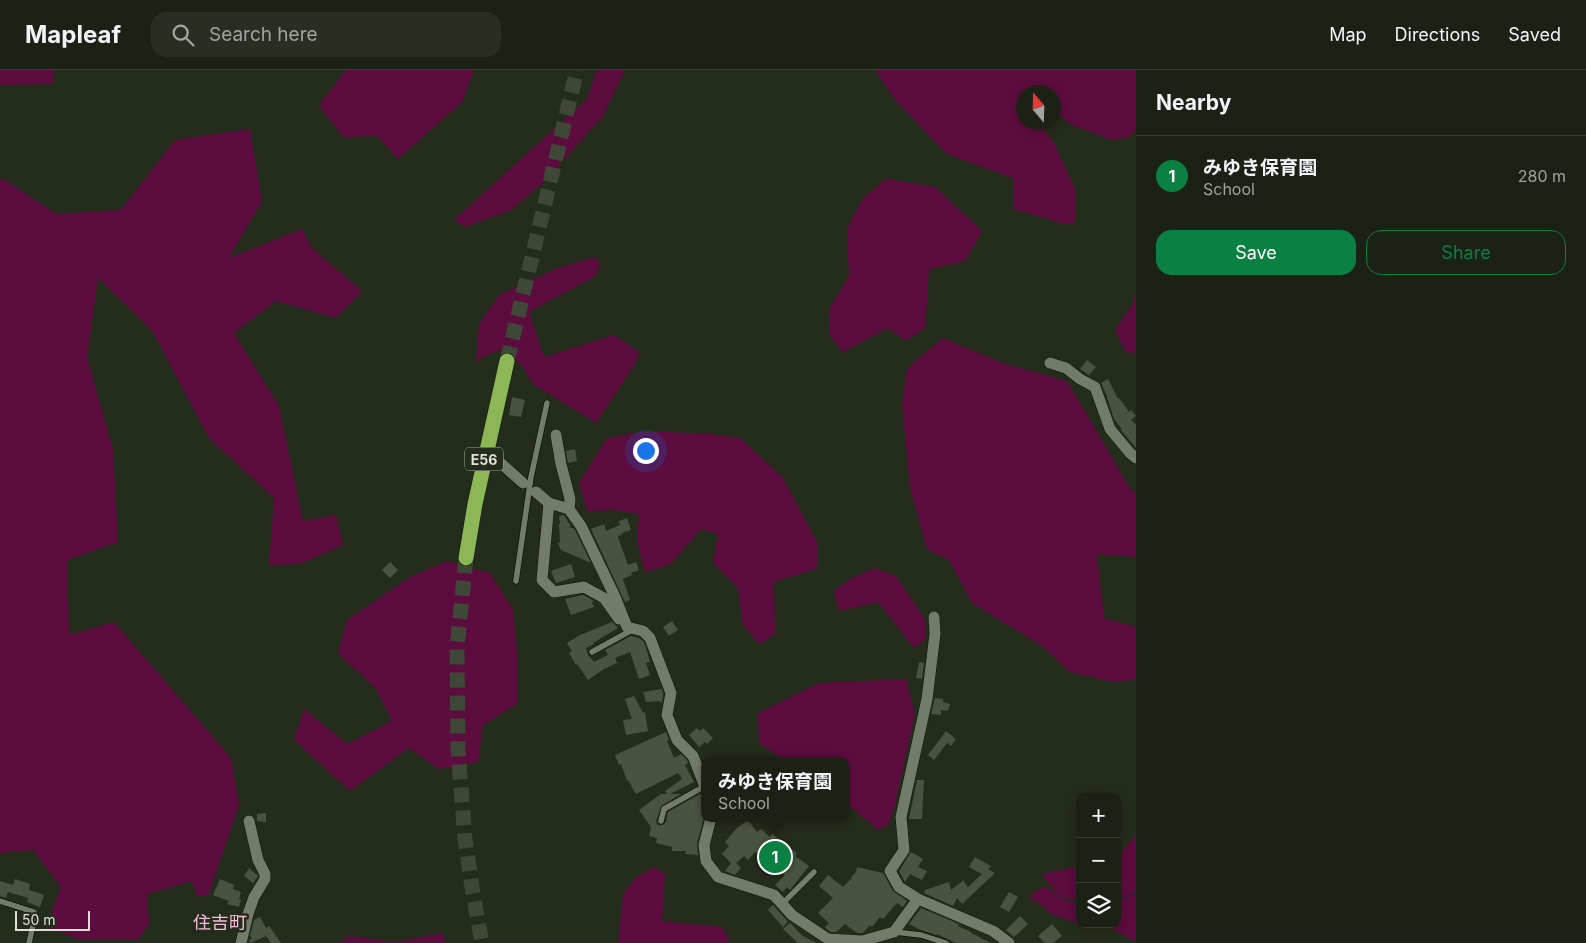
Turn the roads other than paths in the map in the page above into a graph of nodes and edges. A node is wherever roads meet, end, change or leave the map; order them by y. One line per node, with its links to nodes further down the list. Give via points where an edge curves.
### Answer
1 (507, 361): 11 (highway, E56)
2 (1050, 363): 5 (street, via 1066,368 1095,387 1110,429)
3 (547, 403): 12 (lane, via 531,477)
4 (556, 435): 10 (street, via 570,499)
5 (1136, 458)
6 (496, 459): 7 (street)
7 (523, 483)
8 (536, 492): 9 (street)
9 (549, 503): 10 (street); 14 (street, via 542,580 554,592 584,587 604,598 622,623)
10 (569, 509): 14 (street, via 581,526)
11 (466, 558)
12 (516, 581)
13 (934, 616): 22 (street, via 935,634 927,699 901,817 904,850 890,871 899,887)
14 (631, 628): 15 (lane); 16 (street, via 643,631 650,638 671,693 667,715 677,740 693,756)
15 (592, 652)
16 (701, 776)
17 (701, 788): 19 (lane, via 664,809)
18 (249, 821): 27 (street, via 265,878 254,897)
19 (661, 821)
20 (710, 822): 24 (street, via 704,845 706,861 718,877 774,895)
21 (814, 872): 24 (lane)
22 (918, 898): 25 (street); 29 (street, via 993,931)
23 (0, 902): 26 (lane, via 34,912)
24 (782, 904): 25 (street, via 792,915 828,939 862,940)
25 (894, 932): 28 (lane)
26 (29, 943)
27 (240, 943)
28 (946, 943)
29 (1009, 943)

